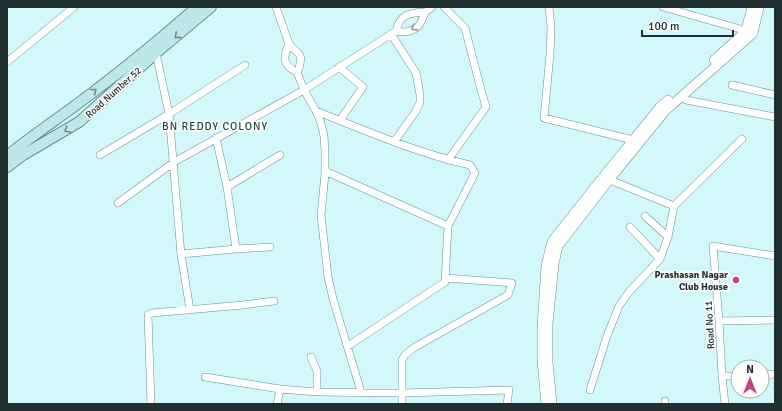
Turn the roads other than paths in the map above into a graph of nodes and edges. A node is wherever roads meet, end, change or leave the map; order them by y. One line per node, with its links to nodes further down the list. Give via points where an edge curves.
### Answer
1 (74, 7): 16 (street)
2 (197, 7): 33 (main road, Road Number 52, one-way to 2, via 75,106)
3 (211, 7): 15 (main road, Road Number 52, one-way to 15)
4 (276, 7): 14 (street)
5 (432, 7): 11 (street)
6 (444, 7): 35 (street, via 465,28 486,107)
7 (549, 7): 30 (street, via 550,54 544,118)
8 (663, 7): 12 (street)
9 (752, 7): 12 (street)
10 (759, 7): 12 (street)
11 (425, 12): 13 (street, via 406,15); 13 (street, one-way to 13, via 417,28)
12 (749, 31): 30 (street, via 660,107); 39 (street, via 746,41 665,111)
13 (393, 33): 18 (street); 31 (street, via 416,73 420,95 416,111)
14 (289, 44): 19 (street, via 301,58); 19 (street, via 284,57 285,63)
15 (156, 53): 25 (street); 37 (main road, Road Number 52, one-way to 37, via 79,122)
16 (7, 62)
17 (245, 64): 25 (street)
18 (339, 67): 21 (street); 27 (street, via 363,87)
19 (297, 72): 21 (street)
20 (732, 85): 22 (street)
21 (304, 90): 24 (street); 28 (street)
22 (775, 95)
23 (686, 100): 26 (street)
24 (316, 110): 27 (street); 38 (street, via 324,136)
25 (169, 114): 34 (street); 36 (street)
26 (775, 117)
27 (340, 120): 31 (street)
28 (216, 138): 36 (street); 40 (street)
29 (742, 139): 42 (street)
30 (633, 140): 39 (street)
31 (394, 142): 35 (street)
32 (280, 155): 40 (street)
33 (7, 156)
34 (100, 156)
35 (448, 160): 44 (street, via 470,165 475,173)
36 (174, 162): 41 (street); 49 (street)
37 (7, 167)
38 (325, 171): 44 (street); 57 (street, via 321,215 328,277)
39 (606, 178): 42 (street); 71 (street, via 553,240 550,250 546,267 541,334); 72 (street, via 560,241 556,252 548,324)
40 (227, 187): 48 (street)
41 (118, 203)
42 (674, 206): 46 (street)
43 (645, 216): 46 (street)
44 (448, 226): 52 (street)
45 (630, 227): 51 (street)
46 (668, 237): 51 (street)
47 (270, 247): 48 (street)
48 (236, 249): 49 (street)
49 (181, 254): 54 (street)
50 (775, 256): 56 (street, Road No 11, via 713,246)
51 (660, 259): 63 (street, via 619,306)
52 (445, 278): 57 (street, via 445,282); 66 (street, via 512,283 508,295 405,355 402,360)
53 (274, 301): 54 (street)
54 (190, 310): 67 (street, via 152,313 148,316)
55 (775, 320): 56 (street)
56 (719, 321): 59 (street, Road No 11)
57 (348, 346): 65 (street)
58 (311, 357): 64 (street, via 317,371)
59 (722, 376): 60 (street); 73 (street, Road No 11)
60 (730, 376)
61 (205, 377): 62 (street)
62 (280, 389): 64 (street); 68 (street)
63 (590, 390)
64 (317, 392): 65 (street)
65 (361, 392): 66 (street)
66 (402, 393): 69 (street); 70 (street, via 509,390)
67 (151, 404)
68 (277, 404)
69 (402, 404)
70 (507, 404)
71 (546, 404)
72 (552, 404)
73 (724, 404)

